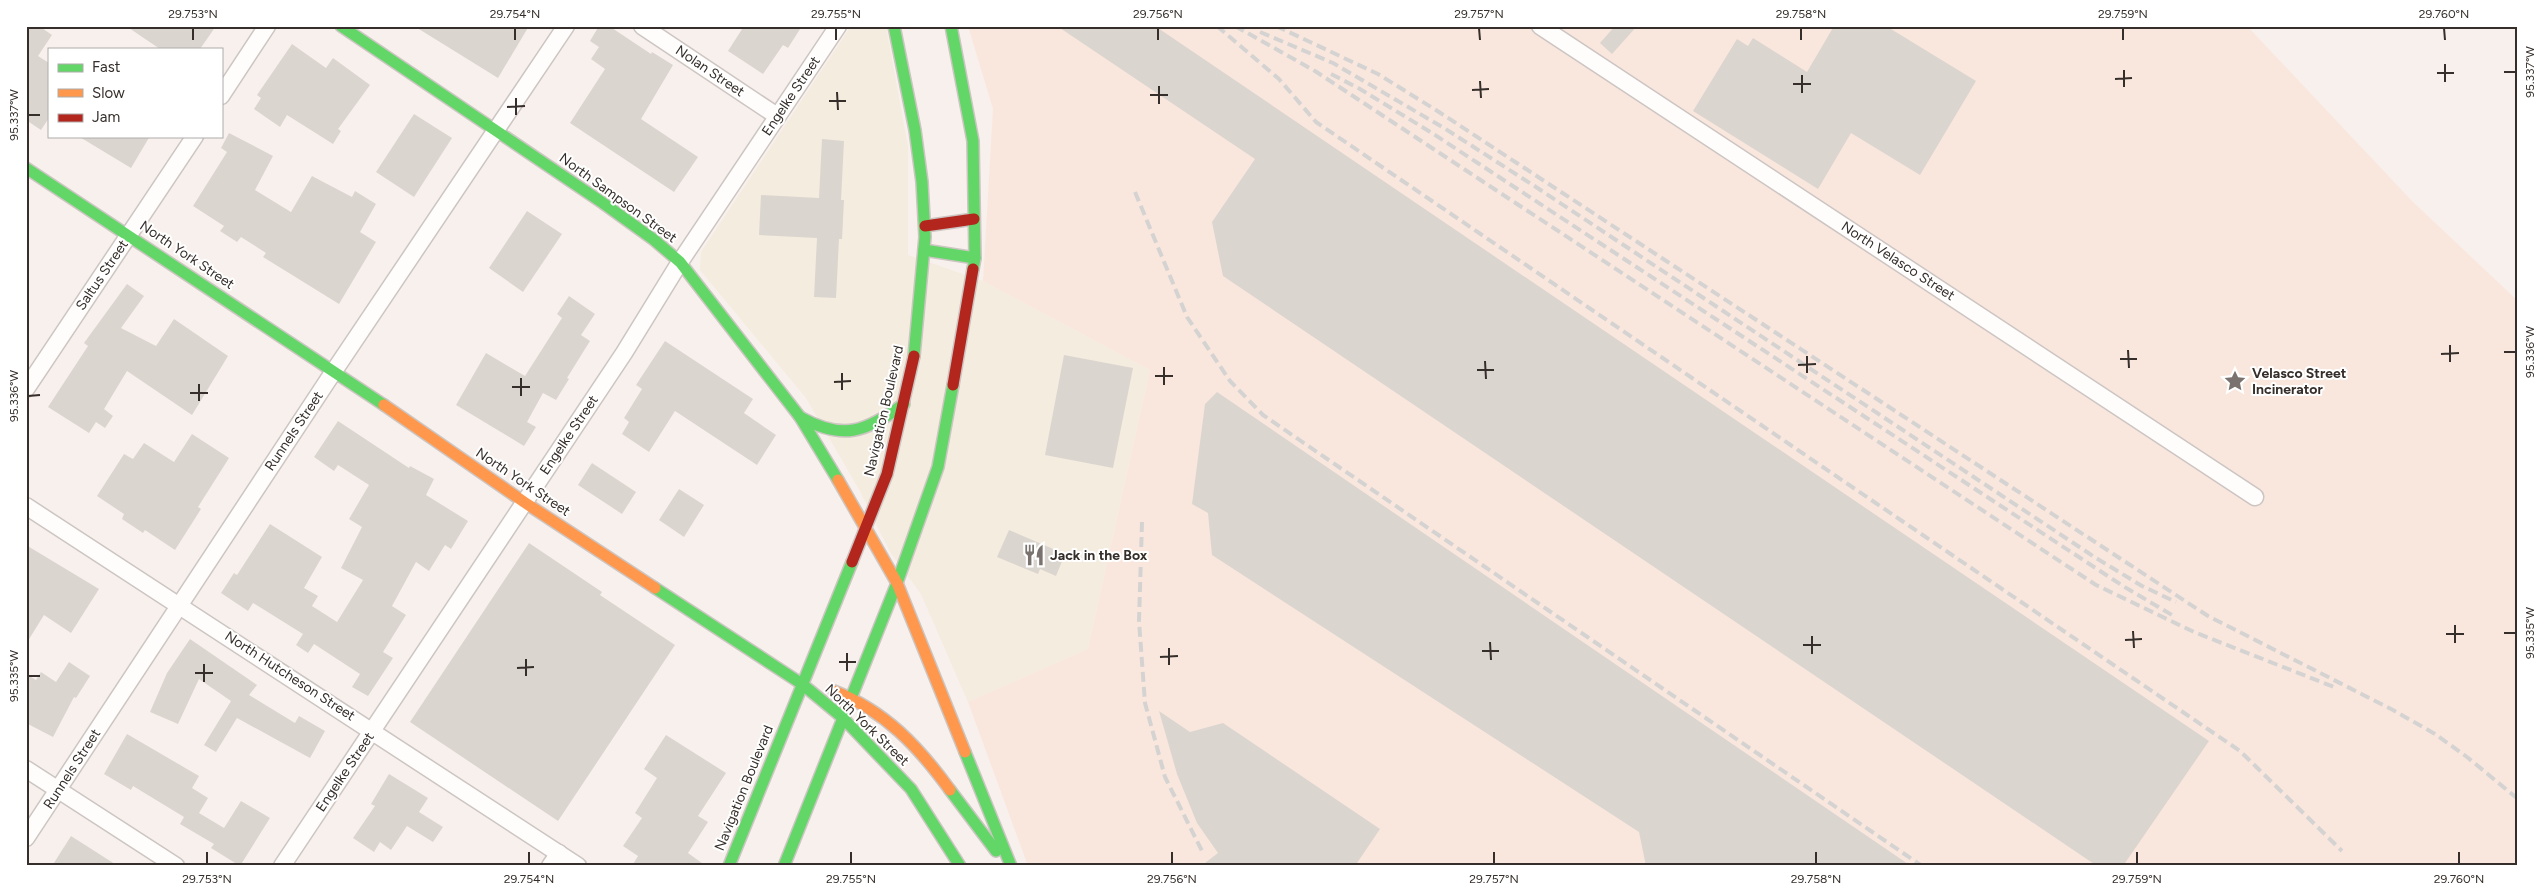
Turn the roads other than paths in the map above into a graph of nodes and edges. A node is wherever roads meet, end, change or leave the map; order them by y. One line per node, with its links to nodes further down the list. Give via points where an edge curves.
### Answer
1 (267, 26): 9 (street)
2 (341, 26): 11 (main road, North Sampson Street)
3 (566, 26): 11 (street, Runnels Street)
4 (642, 26): 10 (street, Nolan Street)
5 (838, 26): 10 (street, Engelke Street)
6 (894, 26): 15 (main road, Navigation Boulevard, via 916,130)
7 (951, 26): 14 (main road, via 973,141)
8 (1540, 26): 24 (street, North Velasco Street)
9 (222, 94)
10 (777, 116): 19 (street, Engelke Street)
11 (497, 131): 19 (main road, North Sampson Street, via 653,239); 20 (street, Runnels Street)
12 (194, 138): 16 (street, Saltus Street)
13 (26, 168): 16 (main road, North York Street)
14 (974, 219): 15 (main road); 18 (main road)
15 (924, 226): 17 (main road, Navigation Boulevard)
16 (130, 234): 20 (main road, North York Street); 21 (street, Saltus Street)
17 (924, 250): 18 (main road); 22 (main road, Navigation Boulevard, via 914,352)
18 (975, 258): 28 (main road, via 938,467)
19 (680, 262): 23 (main road, North Sampson Street); 25 (street, Engelke Street, via 624,353)
20 (334, 371): 25 (main road, North York Street); 29 (street, Runnels Street)
21 (26, 389)
22 (904, 404): 23 (main road, via 874,425 854,431 830,431); 27 (main road, Navigation Boulevard, via 887,474)
23 (800, 417): 27 (main road, North Sampson Street)
24 (2256, 496)
25 (524, 502): 30 (main road, North York Street); 33 (street, Engelke Street)
26 (26, 506): 29 (street, North Hutcheson Street)
27 (864, 530): 28 (main road, North Sampson Street); 30 (main road, Navigation Boulevard)
28 (897, 583): 31 (main road); 46 (main road)
29 (180, 604): 33 (street, North Hutcheson Street); 35 (street, Runnels Street)
30 (802, 684): 31 (main road); 32 (main road, North York Street); 42 (main road, Navigation Boulevard)
31 (851, 695): 32 (main road); 46 (main road, via 877,713 920,752)
32 (842, 717): 36 (main road, North York Street, via 911,789); 43 (main road)
33 (373, 731): 38 (street, North Hutcheson Street); 40 (street, Engelke Street)
34 (26, 769): 35 (street)
35 (58, 790): 37 (street, Runnels Street); 39 (street)
36 (937, 828): 44 (main road, North York Street); 45 (main road)
37 (26, 838)
38 (554, 859): 41 (street, North Hutcheson Street)
39 (176, 866)
40 (282, 866)
41 (578, 866)
42 (729, 866)
43 (784, 866)
44 (960, 866)
45 (970, 866)
46 (1010, 866)

